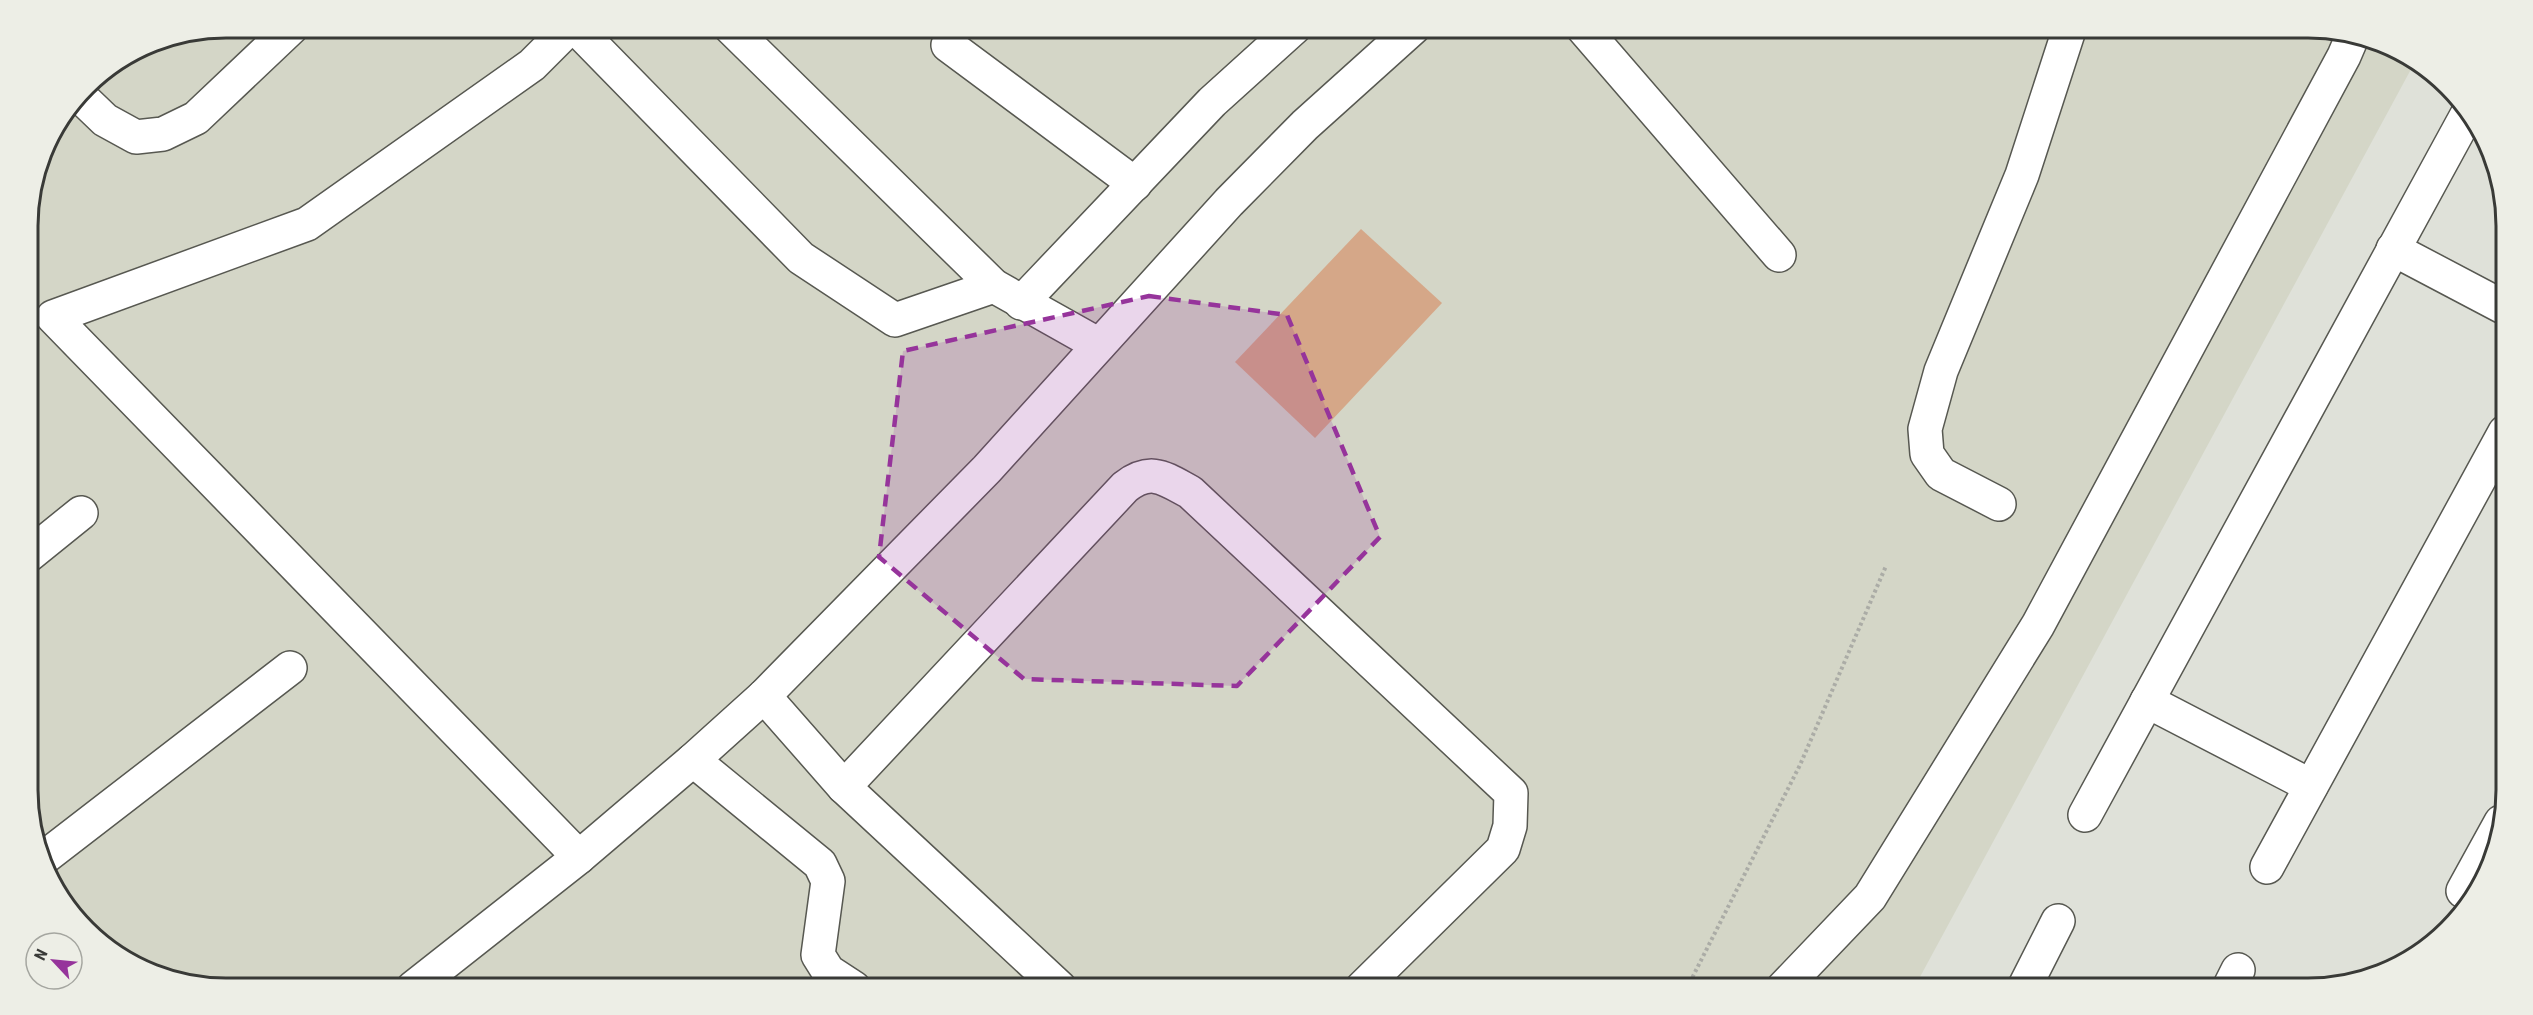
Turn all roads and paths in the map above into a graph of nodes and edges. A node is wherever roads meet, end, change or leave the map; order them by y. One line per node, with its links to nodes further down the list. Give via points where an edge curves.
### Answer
1 (1283, 37): 13 (street, via 1212,102)
2 (1402, 37): 19 (street, via 1305,125 1228,202)
3 (1591, 37): 15 (street)
4 (2067, 37): 21 (street, via 2022,175 1941,371 1925,429 1927,454 1941,474)
5 (280, 38): 11 (street, via 196,118 163,134 135,137 105,120)
6 (559, 38): 34 (street, via 532,65 306,224 52,317)
7 (586, 38): 16 (street, via 801,258 895,320)
8 (741, 38): 16 (street)
9 (2349, 43): 40 (street, via 2038,625 1870,897)
10 (948, 45): 13 (street)
11 (85, 101)
12 (2463, 121): 14 (street)
13 (1135, 183): 17 (street)
14 (2394, 249): 18 (street); 27 (street)
15 (1779, 255)
16 (994, 286): 17 (street)
17 (1021, 303): 19 (street)
18 (2496, 303)
19 (1099, 345): 26 (street, via 987,470)
20 (2496, 448): 29 (street)
21 (1999, 504)
22 (81, 513): 23 (street)
23 (38, 548)
24 (1886, 566): 39 (path, via 1800,765)
25 (290, 668): 33 (street)
26 (764, 696): 28 (street); 30 (street)
27 (2147, 701): 29 (street); 31 (street)
28 (693, 760): 34 (street); 43 (street, via 820,864 828,881 818,955 828,971)
29 (2311, 786): 35 (street)
30 (844, 788): 38 (street, via 1125,487 1137,478 1153,475 1167,480 1190,492 1511,793 1510,826 1503,849); 44 (street)
31 (2085, 815)
32 (2486, 849): 36 (street)
33 (49, 854)
34 (579, 857): 42 (street)
35 (2267, 867)
36 (2463, 891)
37 (2058, 921): 41 (street)
38 (1373, 977)
39 (1692, 977)
40 (1793, 977)
41 (2030, 977)
42 (426, 978)
43 (838, 978)
44 (1049, 978)

